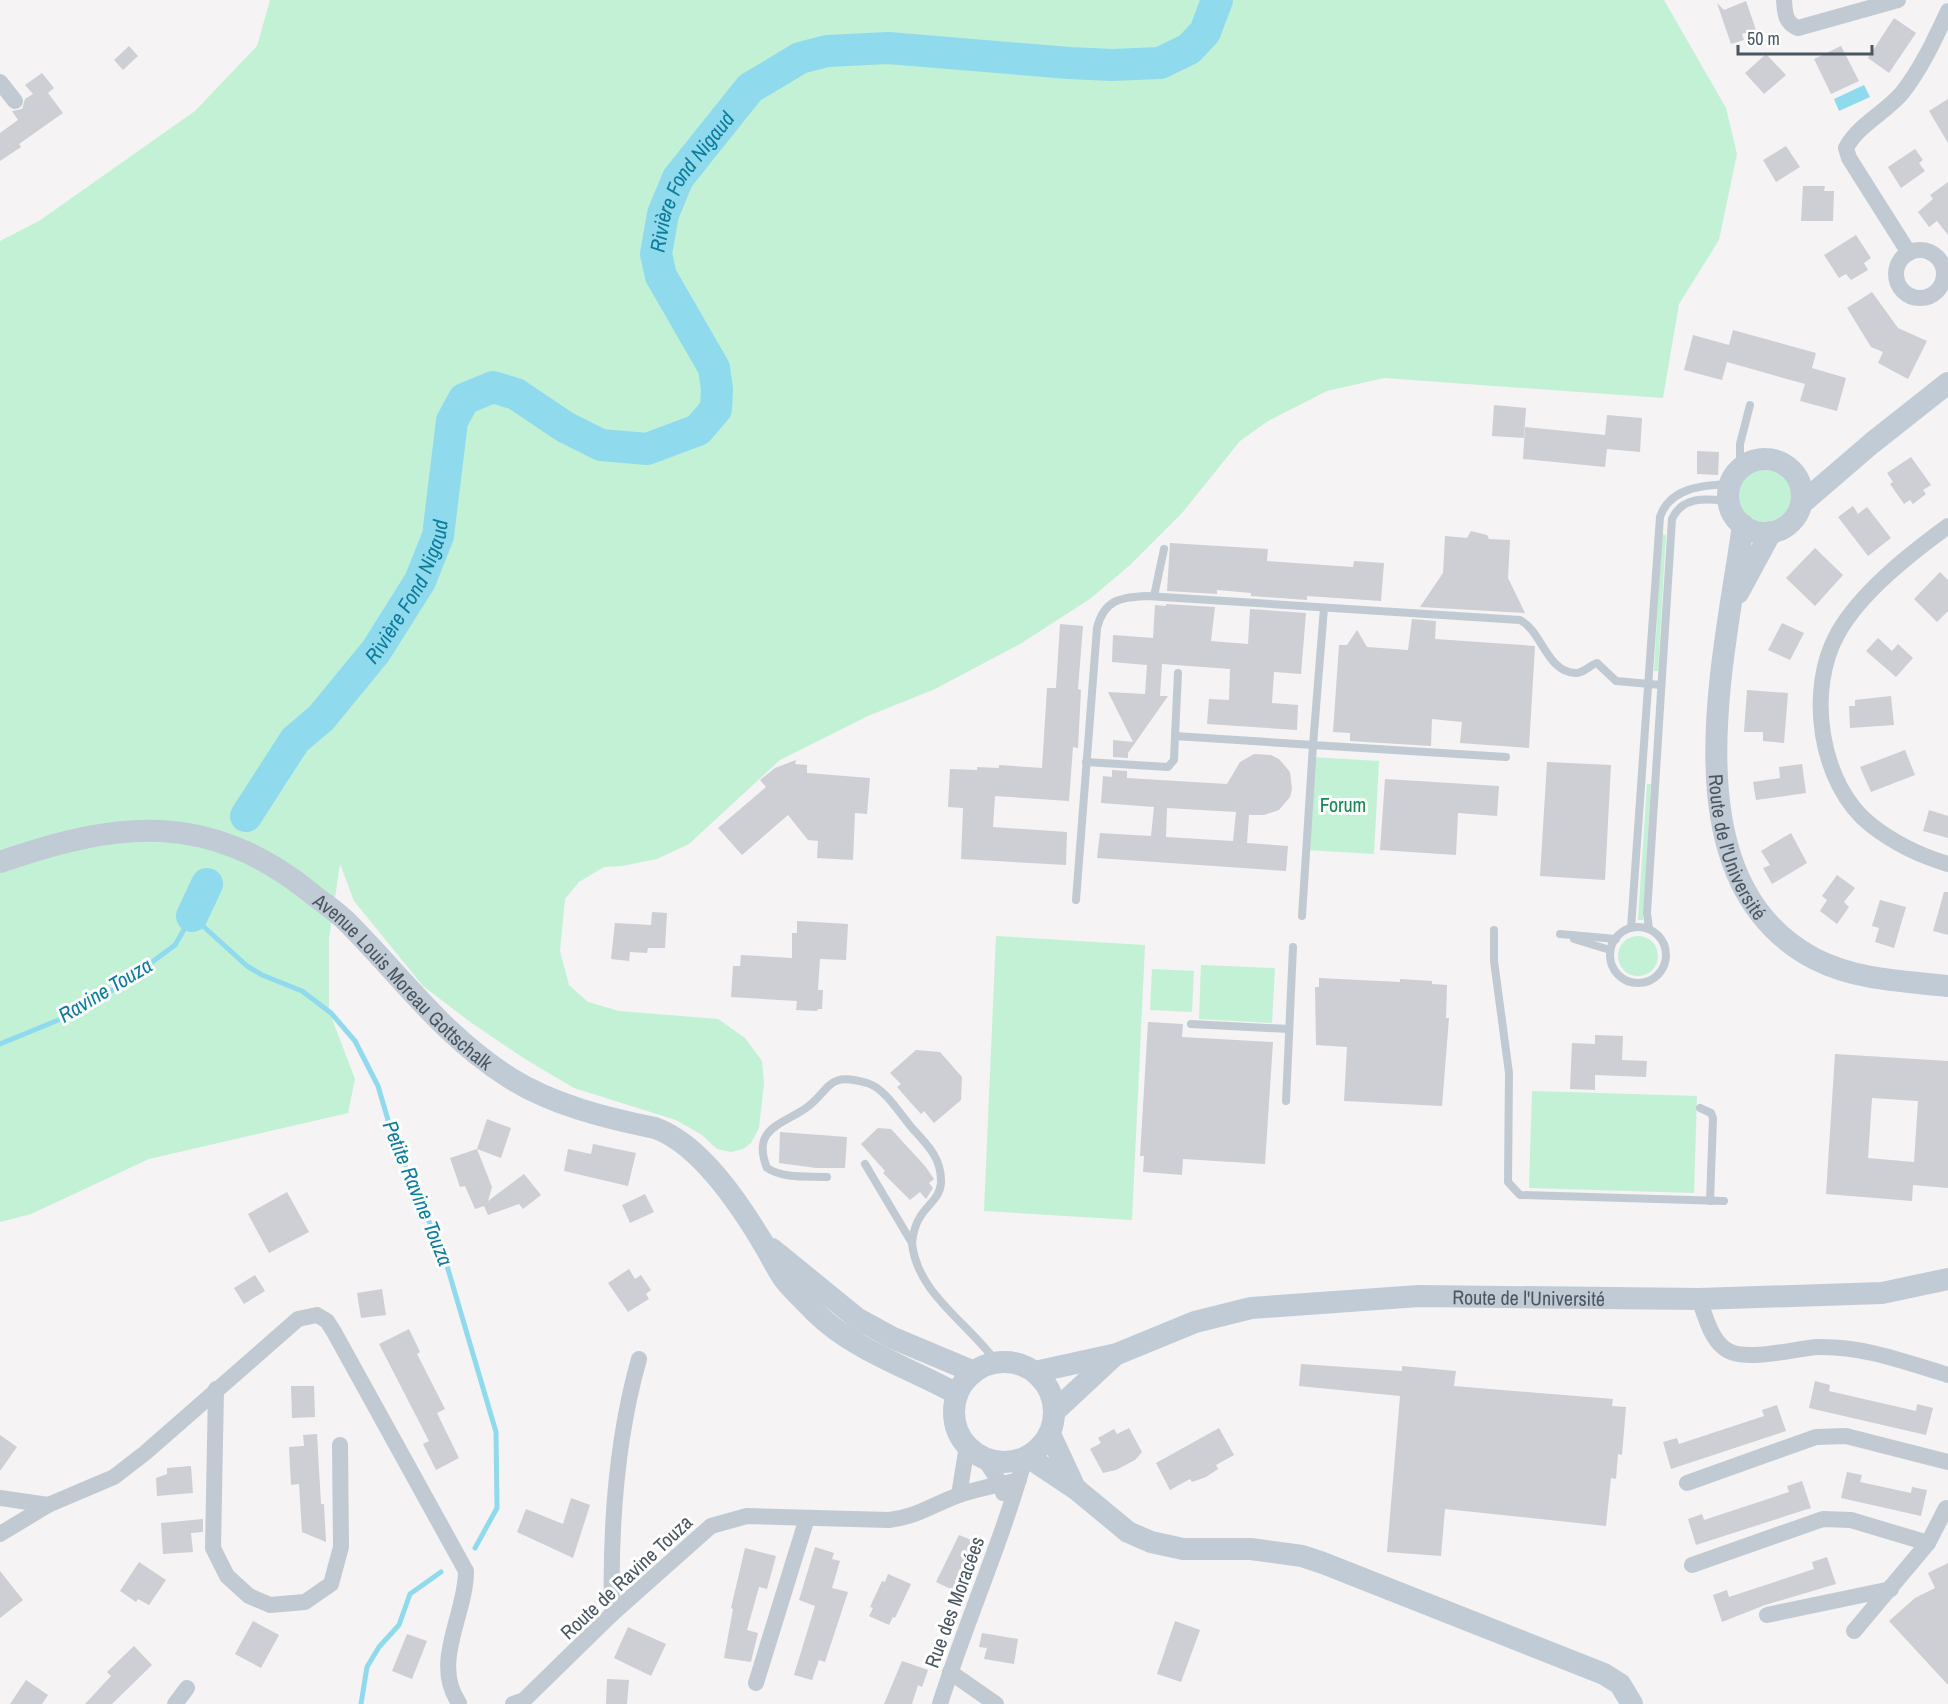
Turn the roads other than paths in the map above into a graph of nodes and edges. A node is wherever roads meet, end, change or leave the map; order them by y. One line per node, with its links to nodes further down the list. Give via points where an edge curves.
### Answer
1 (1784, 0): 2 (street, via 1785,16 1798,28)
2 (1898, 0)
3 (1948, 11): 6 (street, via 1902,93 1851,138 1846,148 1849,159)
4 (0, 82): 5 (street)
5 (15, 101)
6 (1909, 253)
7 (1948, 383): 9 (main road, Route de l'Université)
8 (1750, 405): 11 (lane)
9 (1872, 443): 10 (main road, Route de l'Université, via 1829,466); 12 (main road, Route de l'Université)
10 (1795, 475): 11 (main road, via 1788,467 1758,460); 12 (main road, via 1800,484)
11 (1733, 485): 13 (main road, via 1731,510); 21 (lane, via 1687,489 1661,514); 22 (lane, via 1691,501 1673,515)
12 (1801, 504): 15 (main road, Route de l'Université, via 1794,520)
13 (1743, 525): 15 (main road, via 1761,533); 18 (main road, Route de l'Université)
14 (1948, 526): 28 (street, via 1910,554 1851,613 1826,657 1819,714 1834,772 1848,798 1870,824 1905,848)
15 (1771, 532): 18 (main road, Route de l'Université)
16 (1164, 549): 17 (lane)
17 (1154, 596): 19 (lane); 26 (lane, via 1123,597 1111,602 1099,619)
18 (1732, 605): 37 (main road, Route de l'Université, via 1722,671 1717,774 1730,854 1749,897 1780,935 1816,960 1871,978)
19 (1323, 608): 21 (lane, via 1520,621 1529,625 1552,660 1566,670 1580,673 1597,663 1616,681); 24 (lane)
20 (1178, 673): 23 (lane)
21 (1649, 685): 22 (lane); 31 (lane)
22 (1661, 686): 32 (lane)
23 (1175, 736): 24 (lane); 26 (lane, via 1174,760 1167,767)
24 (1313, 745): 25 (lane); 30 (lane)
25 (1506, 757)
26 (1086, 762): 29 (lane)
27 (0, 862): 46 (main road, Avenue Louis Moreau Gottschalk, via 92,836 137,830 181,831 265,860 345,920 434,1019 510,1077 544,1096 670,1133 688,1146 706,1163)
28 (1948, 864)
29 (1076, 900)
30 (1302, 916)
31 (1631, 928): 32 (lane); 34 (lane)
32 (1649, 929): 36 (lane, via 1661,938 1667,952 1665,966 1654,979 1636,984 1627,981 1613,968)
33 (1494, 930): 44 (lane, via 1494,961 1509,1073 1508,1182 1520,1195)
34 (1616, 939): 36 (lane); 36 (lane, via 1560,934)
35 (1293, 947): 39 (lane)
36 (1610, 950)
37 (1948, 986)
38 (1191, 1024): 39 (lane)
39 (1289, 1029): 40 (lane)
40 (1286, 1101)
41 (1700, 1108): 44 (lane, via 1713,1118)
42 (865, 1164): 47 (lane)
43 (827, 1177): 47 (lane, via 794,1176 767,1168 763,1148 770,1130 812,1104 833,1081 854,1080 876,1086 936,1156 940,1169 939,1194 921,1215)
44 (1710, 1201): 45 (lane)
45 (1724, 1201)
46 (762, 1240): 53 (main road, Avenue Louis Moreau Gottschalk, via 858,1319 892,1338); 57 (main road, Avenue Louis Moreau Gottschalk, via 783,1278 830,1326)
47 (912, 1243): 52 (lane, via 921,1277)
48 (1948, 1279): 49 (main road, Route de l'Université, via 1882,1293)
49 (1699, 1299): 50 (main road, Route de l'Université, via 1419,1296 1251,1308 1195,1322); 55 (street, via 1711,1330 1724,1348 1735,1353 1751,1355 1819,1347 1866,1350)
50 (1117, 1354): 54 (main road, Route de l'Université); 58 (main road, Route de l'Université)
51 (639, 1359): 78 (street, via 629,1396 610,1545)
52 (997, 1363): 53 (main road); 54 (main road, via 1019,1364)
53 (974, 1372): 57 (main road)
54 (1035, 1372): 58 (main road, via 1049,1389)
55 (1948, 1375)
56 (216, 1389): 60 (street, via 213,1548 227,1576 249,1596 270,1605 305,1602 331,1584 341,1547); 70 (street, via 114,1477); 85 (street, via 298,1319 317,1315 327,1321 466,1571 466,1589 446,1672 450,1690)
57 (957, 1394): 61 (main road, via 954,1422)
58 (1055, 1411): 59 (main road)
59 (1050, 1434): 62 (main road); 67 (main road)
60 (340, 1445)
61 (976, 1453): 62 (main road, via 1002,1462); 66 (street); 68 (street)
62 (1027, 1457): 64 (street, Rue des Moracées); 67 (main road)
63 (1948, 1462): 65 (street, via 1846,1436 1816,1437)
64 (1019, 1480): 66 (street, Route de Ravine Touza); 72 (street, Rue des Moracées)
65 (1688, 1483)
66 (1002, 1484): 68 (street, Route de Ravine Touza); 72 (street)
67 (1076, 1489): 89 (main road, via 1128,1532 1151,1542 1183,1549 1251,1549 1323,1563 1604,1674 1620,1684)
68 (959, 1496): 73 (street, Route de Ravine Touza, via 906,1518)
69 (0, 1498): 70 (street)
70 (48, 1504): 74 (street)
71 (1947, 1505): 75 (street)
72 (1008, 1515): 81 (street, Rue des Moracées)
73 (807, 1518): 78 (street, Route de Ravine Touza, via 747,1516 711,1526); 82 (street)
74 (0, 1534)
75 (1928, 1543): 76 (street, via 1851,1520 1823,1519); 77 (street)
76 (1692, 1565)
77 (1891, 1589): 79 (street); 80 (street)
78 (612, 1614): 86 (street, Route de Ravine Touza, via 524,1700)
79 (1767, 1616)
80 (1854, 1631)
81 (950, 1672): 87 (street, Rue des Moracées); 88 (street)
82 (756, 1683)
83 (187, 1688): 84 (street)
84 (175, 1704)
85 (460, 1704)
86 (513, 1704)
87 (940, 1704)
88 (996, 1704)
89 (1632, 1704)

